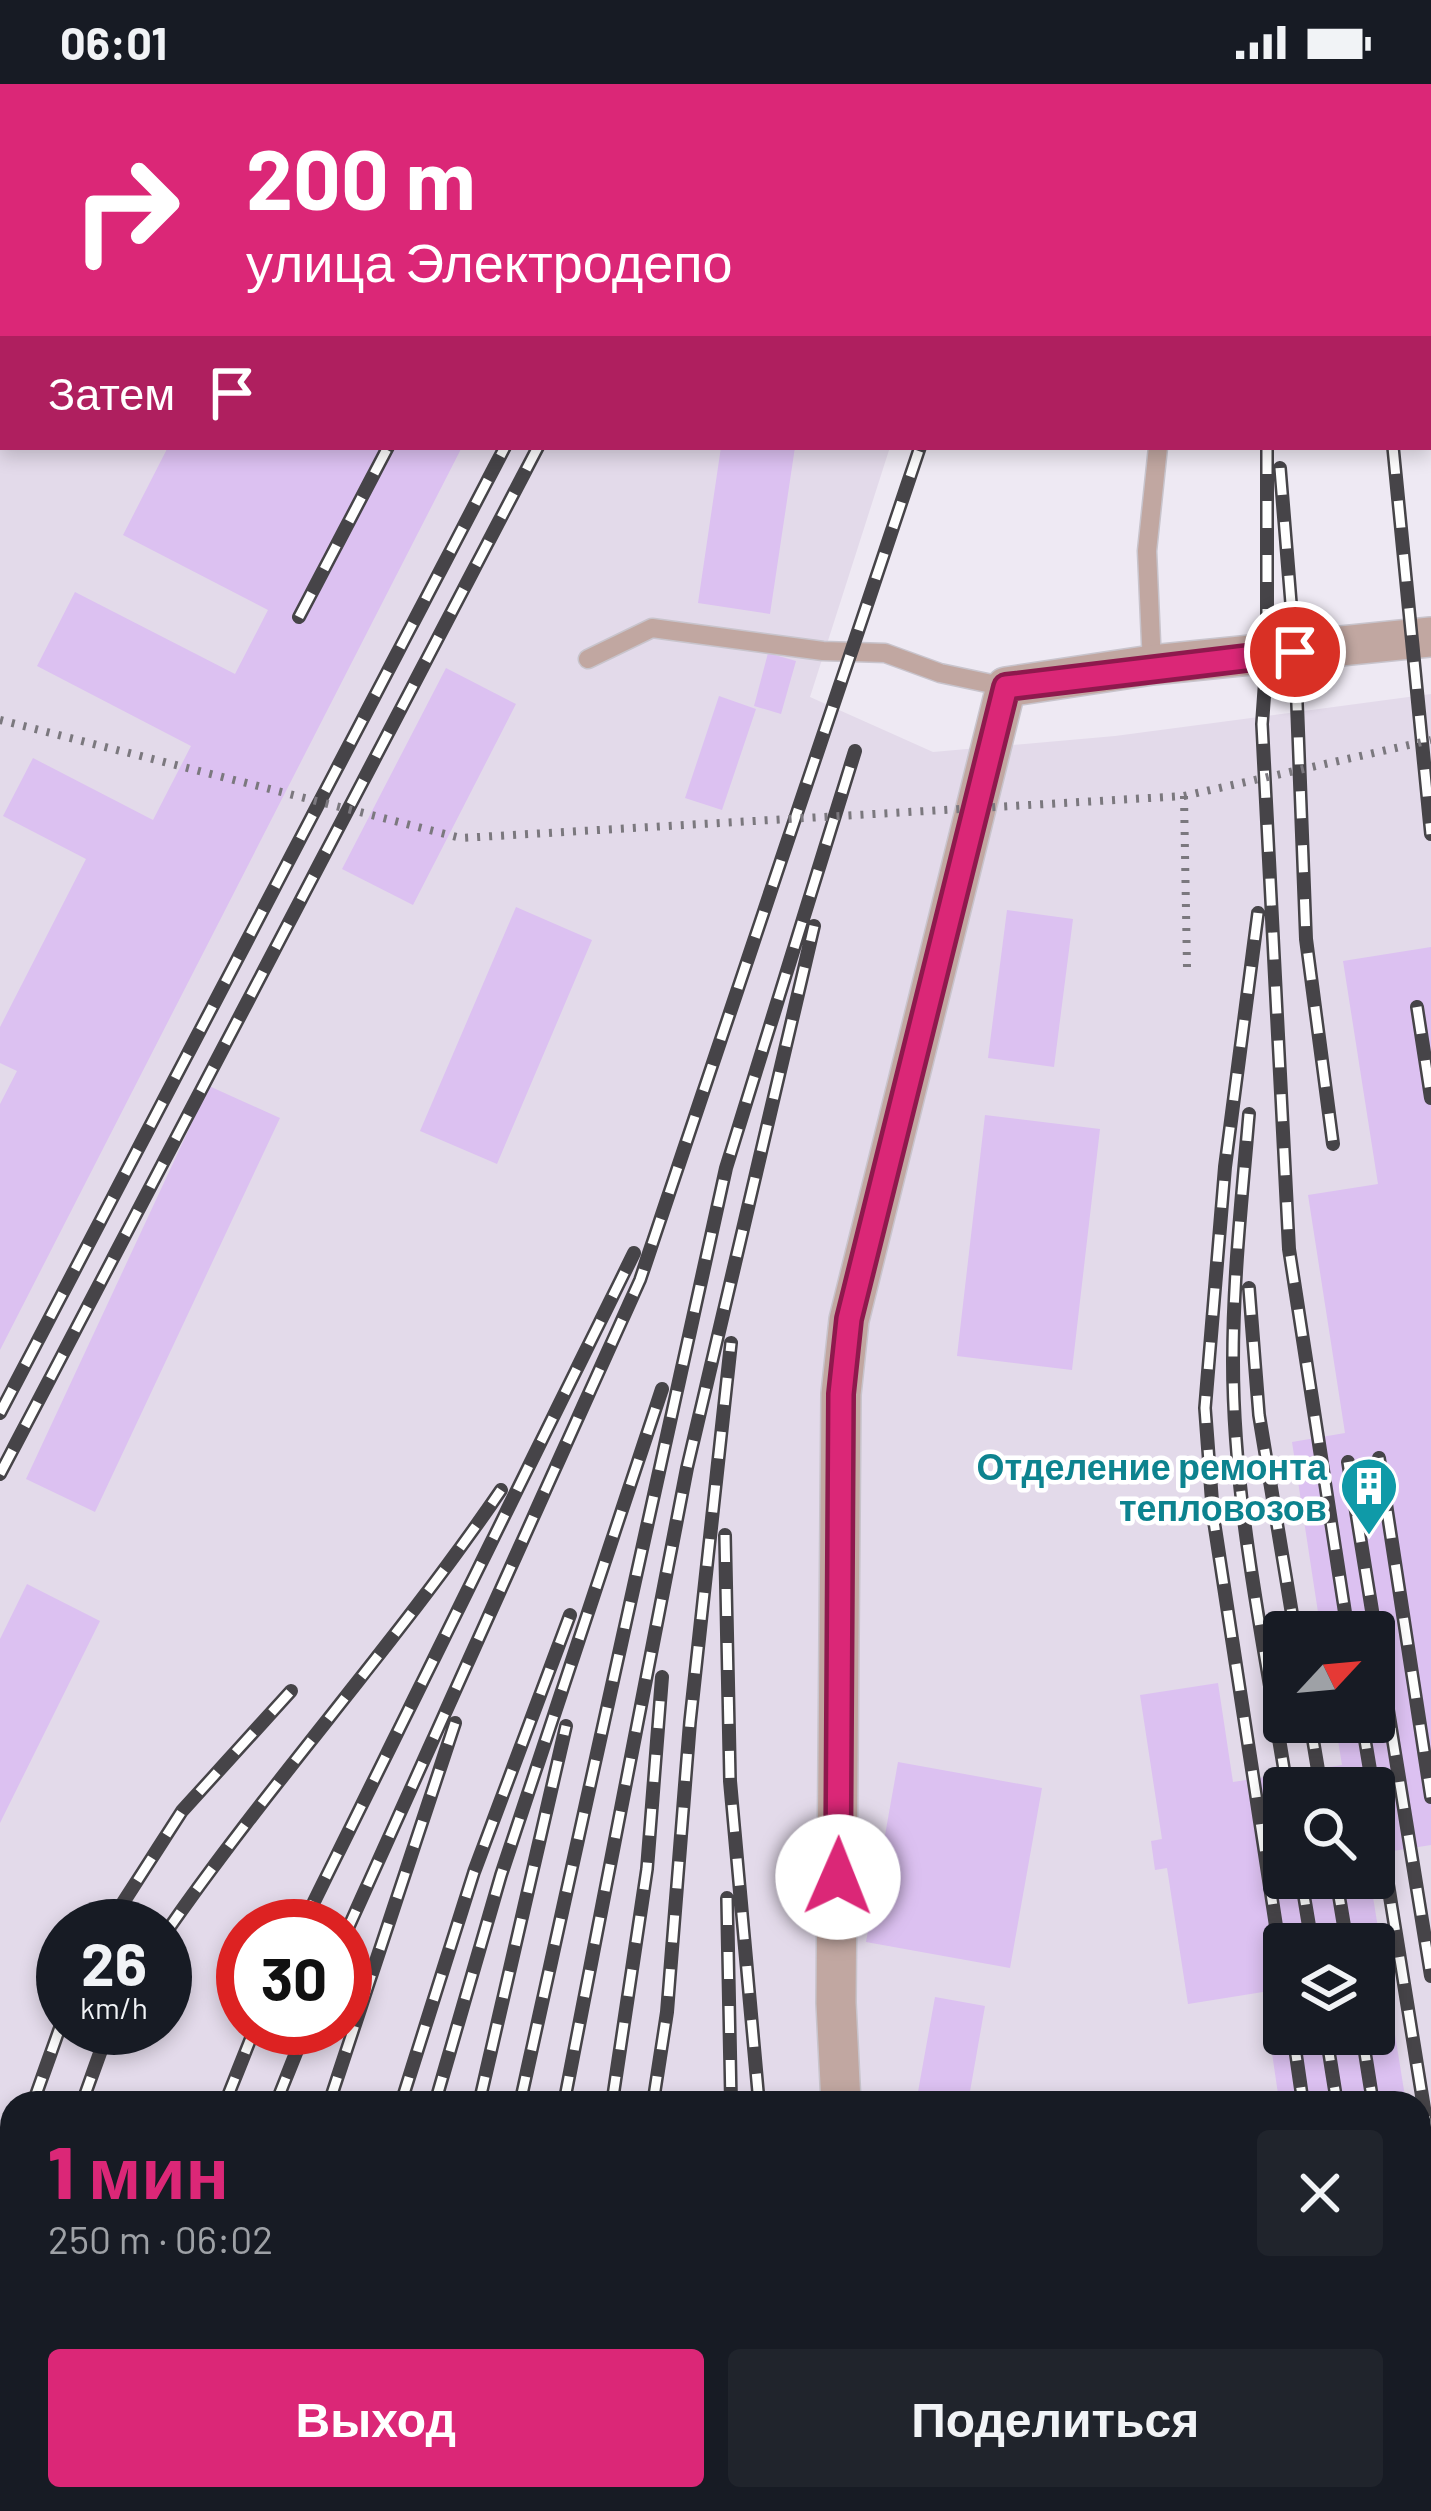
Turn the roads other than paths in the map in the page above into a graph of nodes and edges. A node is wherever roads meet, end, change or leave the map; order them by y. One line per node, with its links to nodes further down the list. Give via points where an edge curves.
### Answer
1 (1158, 450): 4 (lane, via 1147,551)
2 (1431, 637): 4 (street)
3 (588, 659): 5 (lane, via 652,628 823,652 885,652)
4 (1152, 665): 5 (street)
5 (1006, 687): 6 (street, via 849,1319 841,1394)
6 (841, 2091)

